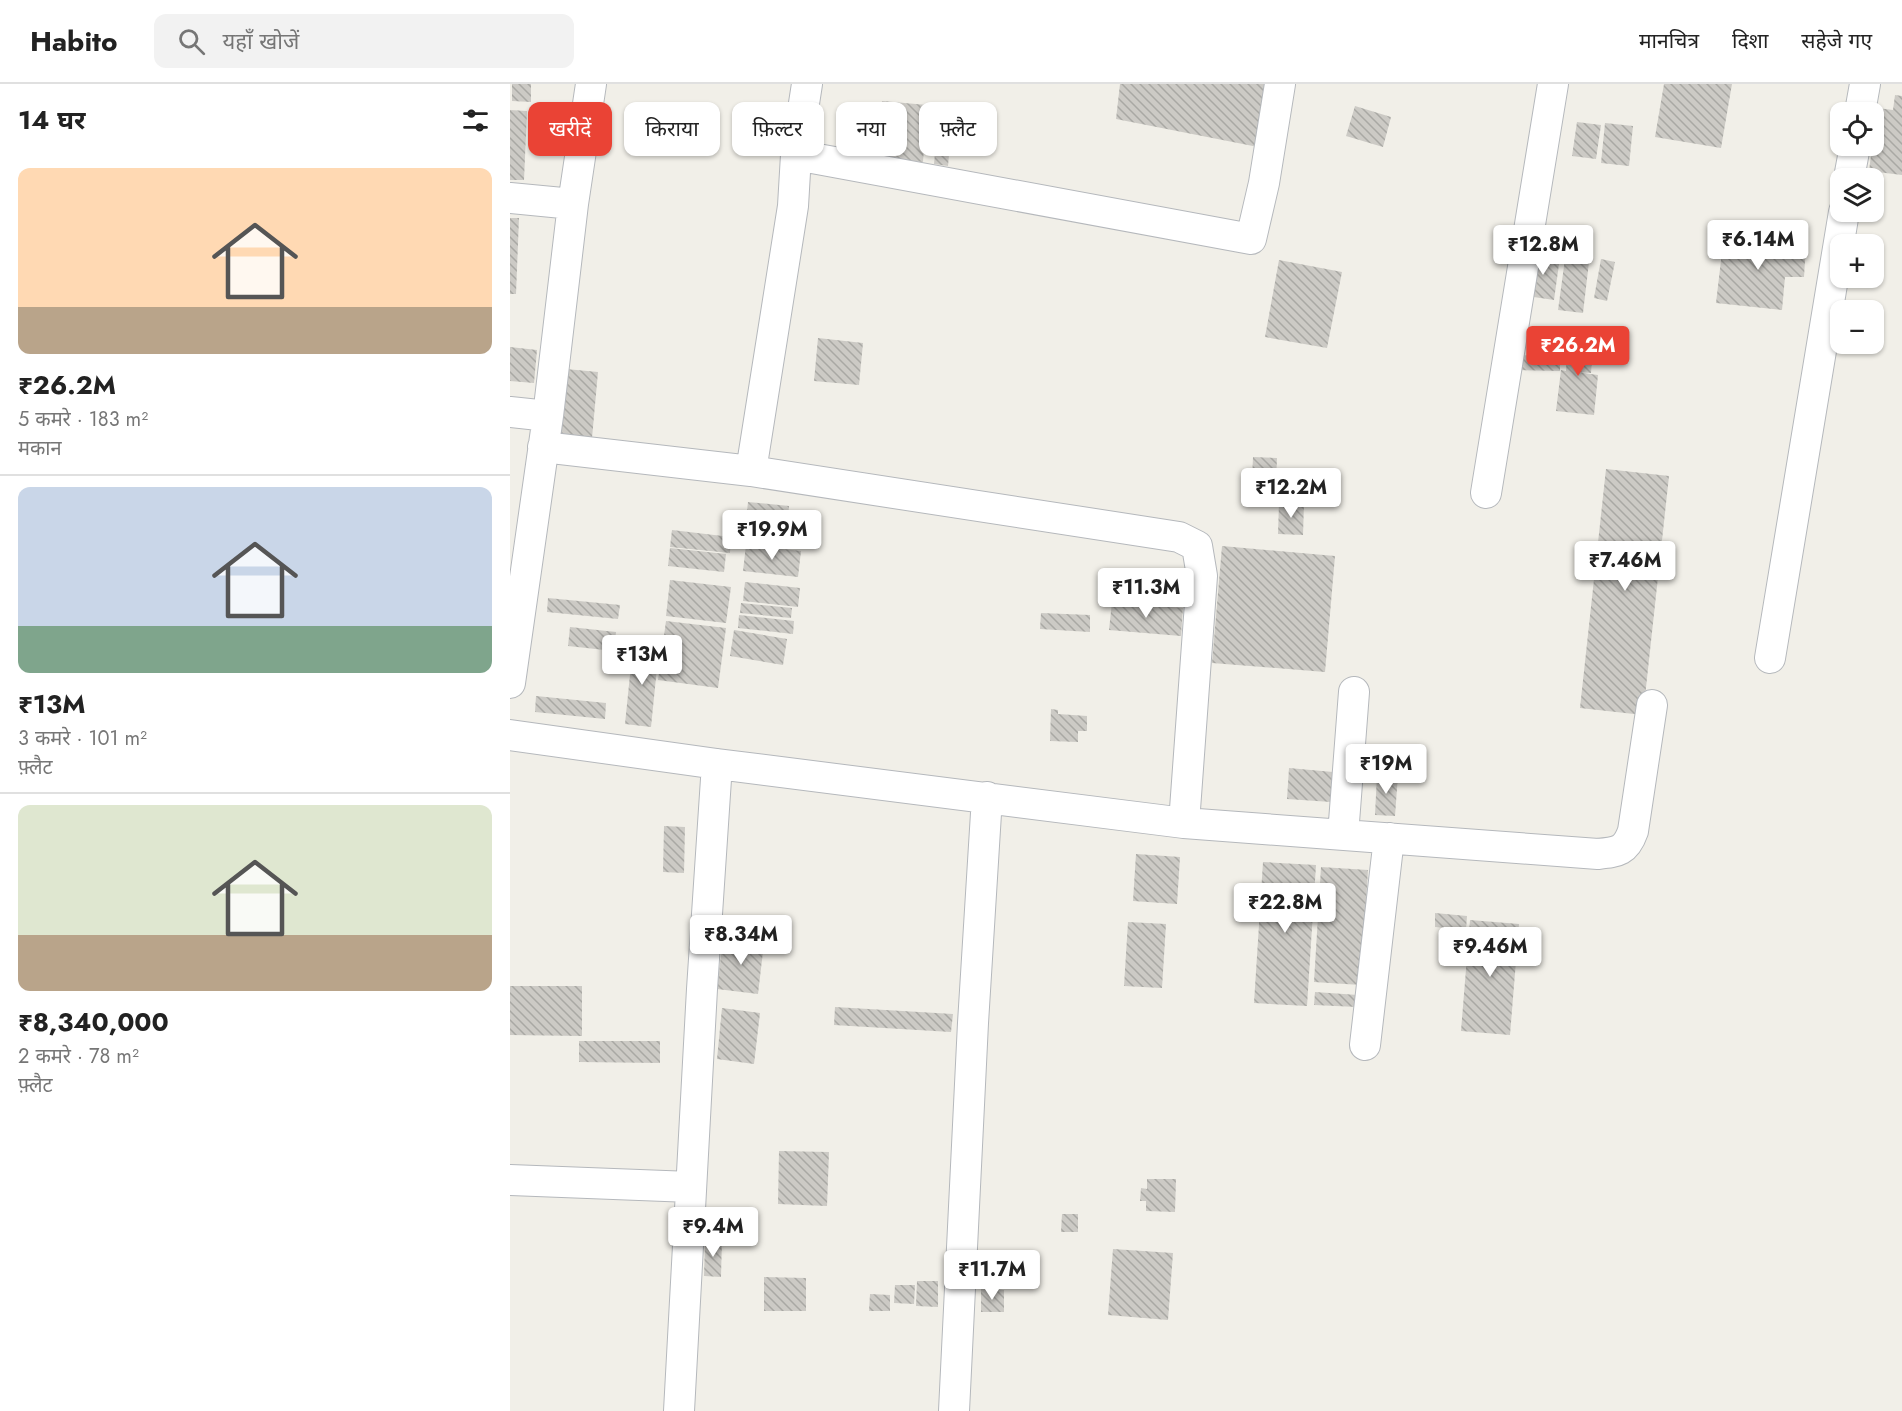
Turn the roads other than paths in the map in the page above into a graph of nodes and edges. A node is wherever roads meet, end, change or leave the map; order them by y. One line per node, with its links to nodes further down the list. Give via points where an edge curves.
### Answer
1 (591, 84): 11 (street)
2 (807, 84): 6 (street)
3 (1280, 84): 9 (street, via 1251,238)
4 (1553, 84): 17 (street)
5 (1865, 84): 7 (street)
6 (804, 102)
7 (1862, 102)
8 (796, 156): 16 (street, via 793,206)
9 (801, 156)
10 (510, 198): 11 (street)
11 (573, 204): 14 (street)
12 (1842, 222): 18 (street)
13 (510, 412): 14 (street)
14 (548, 416): 15 (street)
15 (543, 447): 16 (street); 19 (street)
16 (751, 471): 25 (street, via 1179,537 1197,546 1202,576)
17 (1486, 493)
18 (1770, 658)
19 (510, 683)
20 (1354, 692): 26 (street)
21 (1652, 705): 27 (street, via 1633,831 1629,843 1617,852 1598,854)
22 (510, 735): 23 (street)
23 (717, 764): 24 (street); 30 (street)
24 (987, 797): 25 (street); 32 (street)
25 (1184, 823): 26 (street)
26 (1343, 835): 27 (street)
27 (1389, 838): 28 (street)
28 (1365, 1045)
29 (510, 1179): 30 (street)
30 (691, 1187): 31 (street)
31 (679, 1411)
32 (954, 1411)

